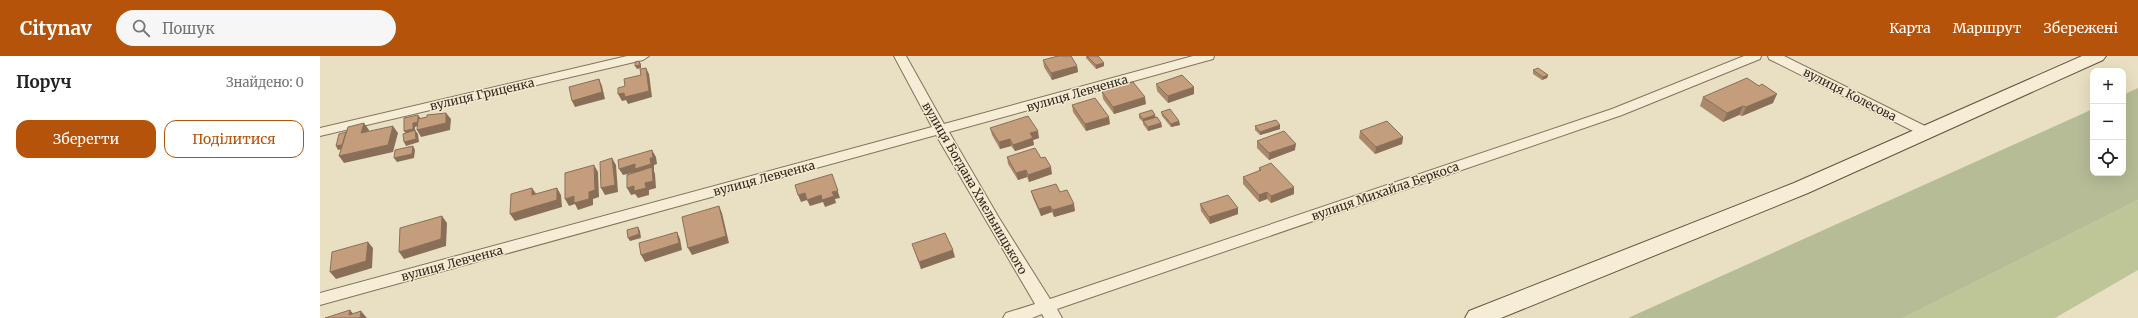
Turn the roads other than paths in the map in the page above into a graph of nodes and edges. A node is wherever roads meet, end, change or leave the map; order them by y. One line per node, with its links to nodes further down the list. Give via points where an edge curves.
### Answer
1 (644, 56): 8 (street, вулиця Гриценка)
2 (900, 56): 7 (street, вулиця Богдана Хмельницького)
3 (1208, 56): 7 (street, вулиця Левченка)
4 (1755, 56): 11 (street, вулиця Михайла Беркоса, via 1617,112)
5 (1774, 56): 9 (street, вулиця Колесова)
6 (2097, 56): 9 (main road)
7 (941, 131): 10 (street, вулиця Левченка); 11 (street, вулиця Богдана Хмельницького)
8 (320, 132)
9 (1926, 132): 13 (main road, via 1801,188)
10 (320, 299)
11 (1049, 312): 12 (street, вулиця Михайла Беркоса)
12 (1012, 318)
13 (1477, 318)

